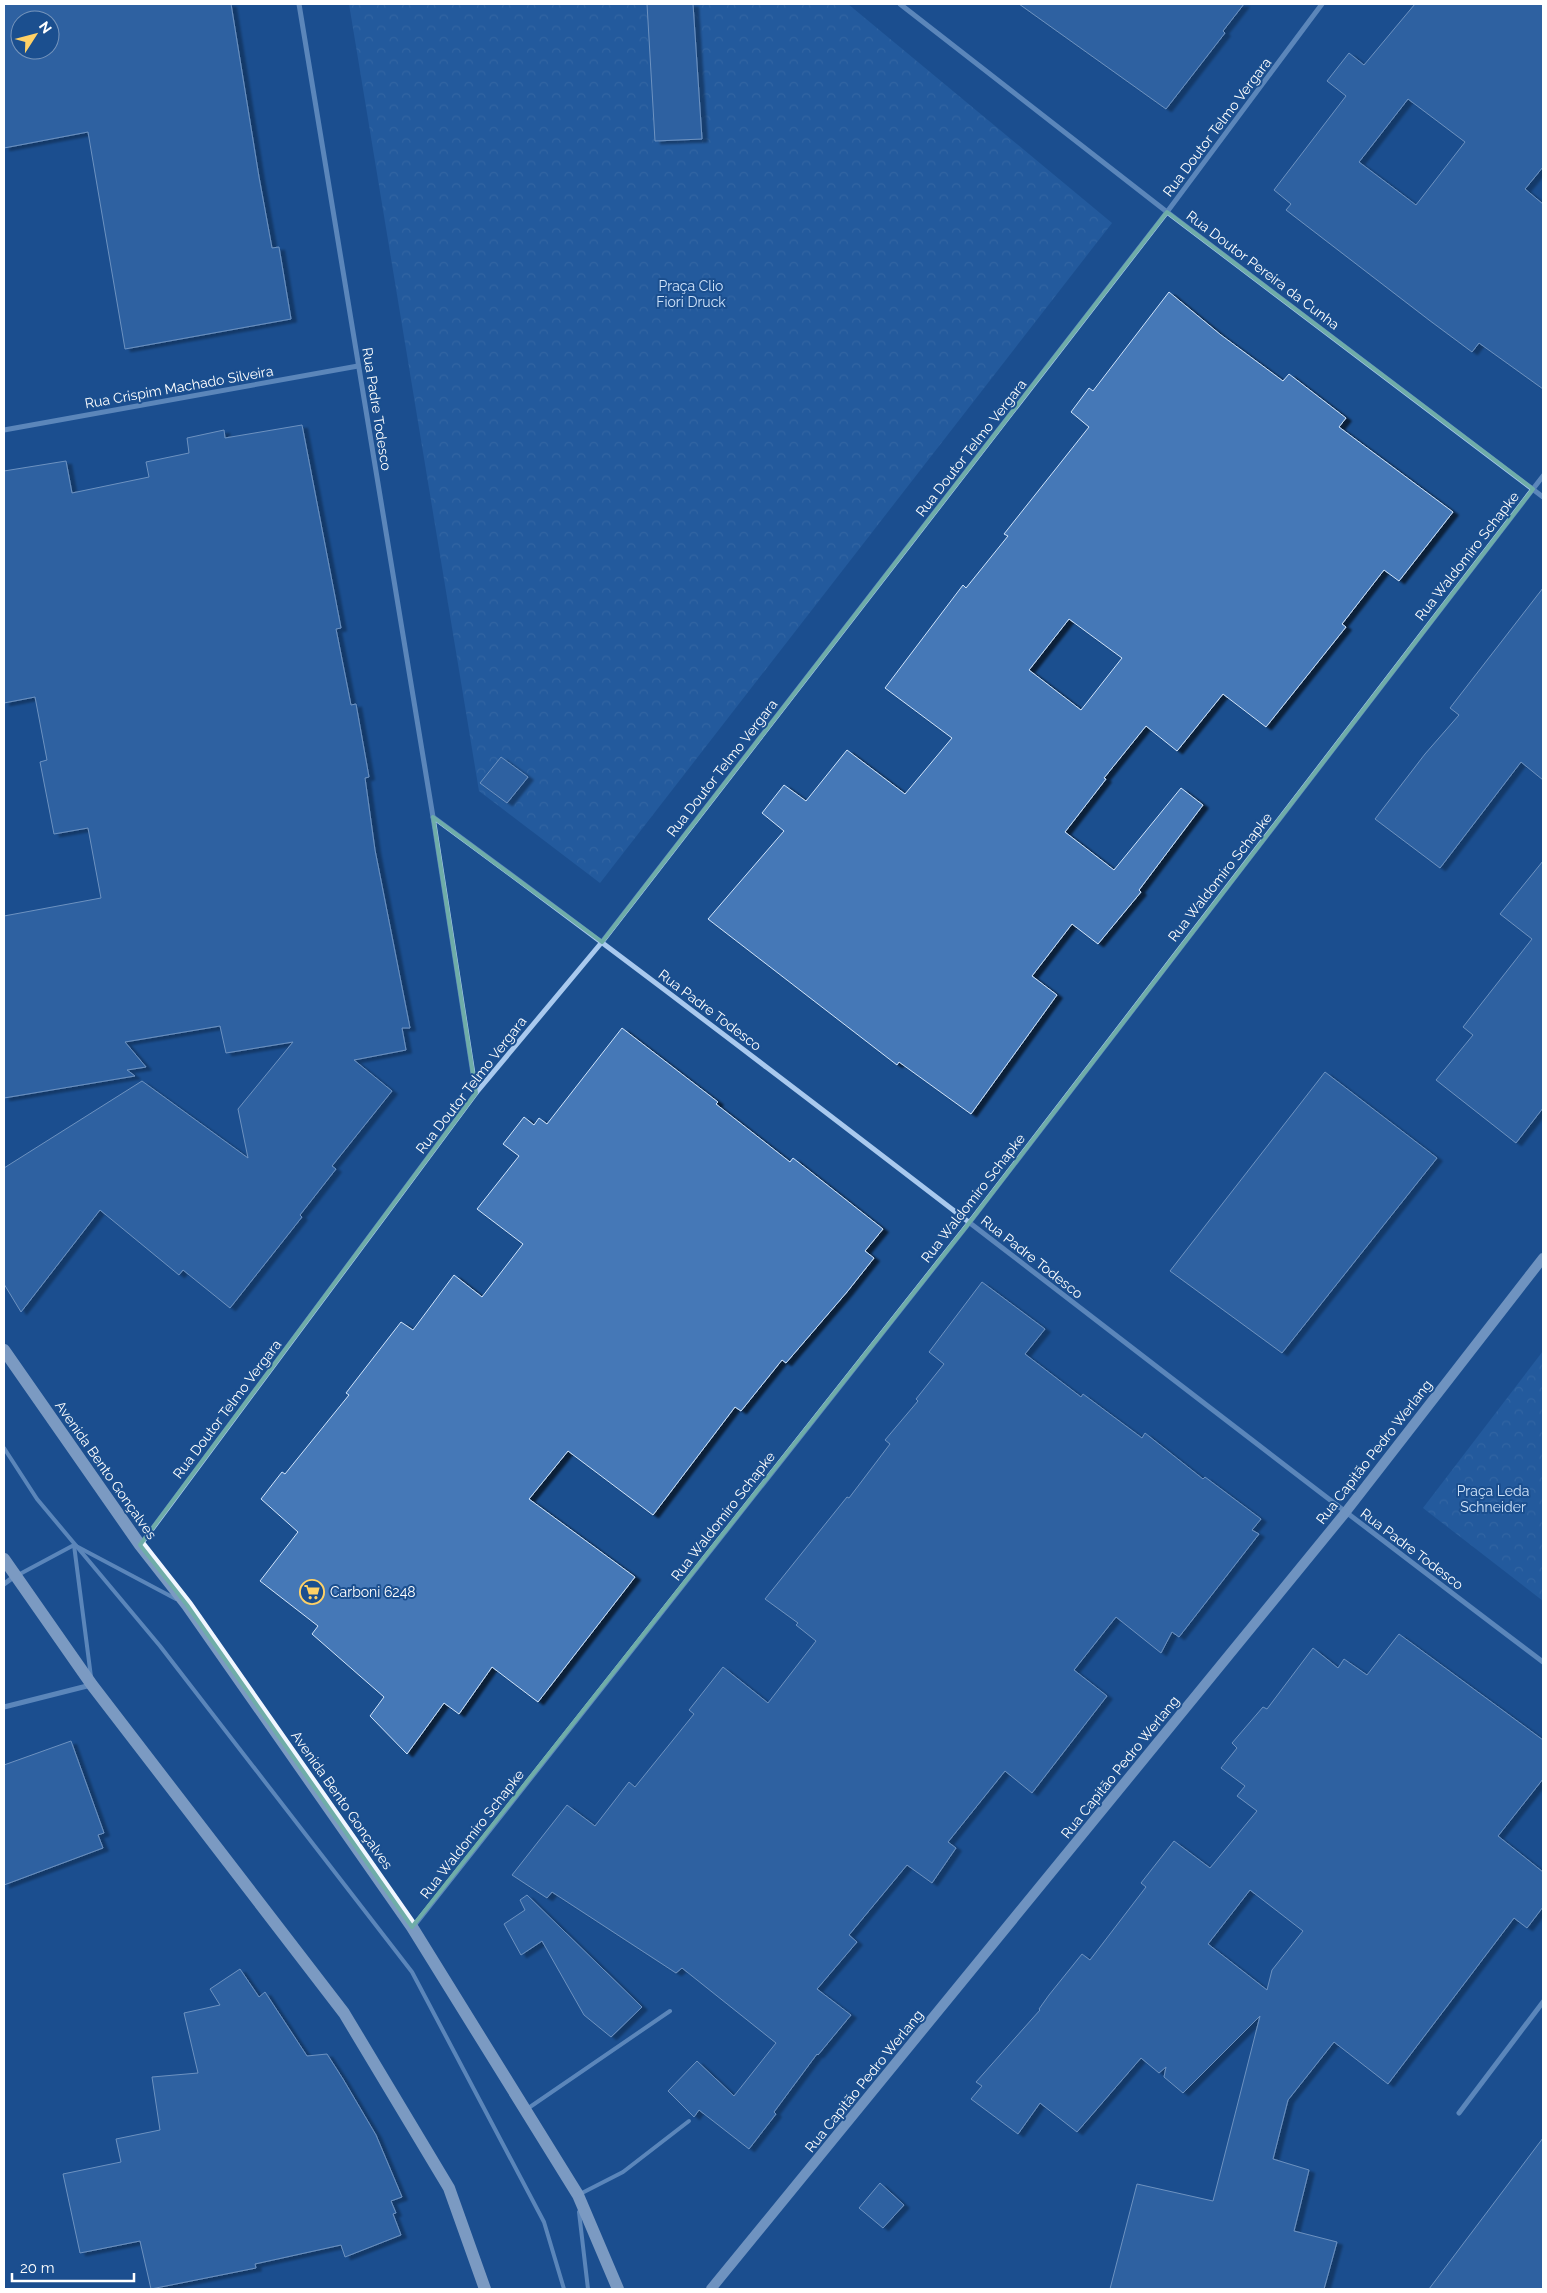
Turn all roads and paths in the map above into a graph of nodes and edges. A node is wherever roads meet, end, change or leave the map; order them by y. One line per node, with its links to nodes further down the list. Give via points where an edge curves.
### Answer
1 (299, 4): 5 (street, Rua Padre Todesco)
2 (900, 4): 4 (street, Rua Doutor Pereira da Cunha)
3 (1322, 4): 4 (street, Rua Doutor Telmo Vergara)
4 (1167, 212): 8 (street, Rua Doutor Pereira da Cunha); 11 (street, Rua Doutor Telmo Vergara)
5 (358, 366): 6 (street, Rua Crispim Machado Silveira); 10 (street, Rua Padre Todesco)
6 (4, 430)
7 (1543, 476): 8 (street, Rua Waldomiro Schapke)
8 (1533, 489): 9 (street, Rua Doutor Pereira da Cunha); 13 (street, Rua Waldomiro Schapke)
9 (1543, 497)
10 (433, 817): 11 (street, Rua Padre Todesco); 12 (street, Rua Padre Todesco)
11 (602, 942): 12 (street, Rua Doutor Telmo Vergara); 13 (street, Rua Padre Todesco)
12 (476, 1093): 19 (street, Rua Doutor Telmo Vergara)
13 (969, 1222): 17 (street, Rua Padre Todesco); 27 (street, Rua Waldomiro Schapke)
14 (1543, 1258): 17 (street, Rua Capitão Pedro Werlang)
15 (4, 1350): 19 (main road, Avenida Bento Gonçalves)
16 (4, 1448): 18 (lane, via 37,1499)
17 (1345, 1513): 24 (street, Rua Padre Todesco); 38 (street, Rua Capitão Pedro Werlang)
18 (74, 1545): 21 (lane); 23 (lane); 25 (lane); 35 (lane, via 160,1646 412,1972 544,2222)
19 (140, 1545): 23 (main road, Avenida Bento Gonçalves)
20 (4, 1559): 21 (main road)
21 (16, 1576): 22 (street); 25 (main road)
22 (4, 1584)
23 (187, 1605): 27 (main road, Avenida Bento Gonçalves)
24 (1543, 1662)
25 (92, 1685): 26 (street); 34 (main road, via 344,2013 449,2188)
26 (4, 1706)
27 (412, 1927): 30 (main road, Avenida Bento Gonçalves)
28 (1543, 2002): 31 (street)
29 (670, 2011): 30 (lane)
30 (524, 2111): 33 (main road, Avenida Bento Gonçalves)
31 (1459, 2113)
32 (688, 2121): 33 (lane, via 624,2172)
33 (578, 2195): 36 (lane); 37 (main road, Avenida Bento Gonçalves)
34 (485, 2289)
35 (564, 2289)
36 (588, 2289)
37 (618, 2289)
38 (711, 2289)

